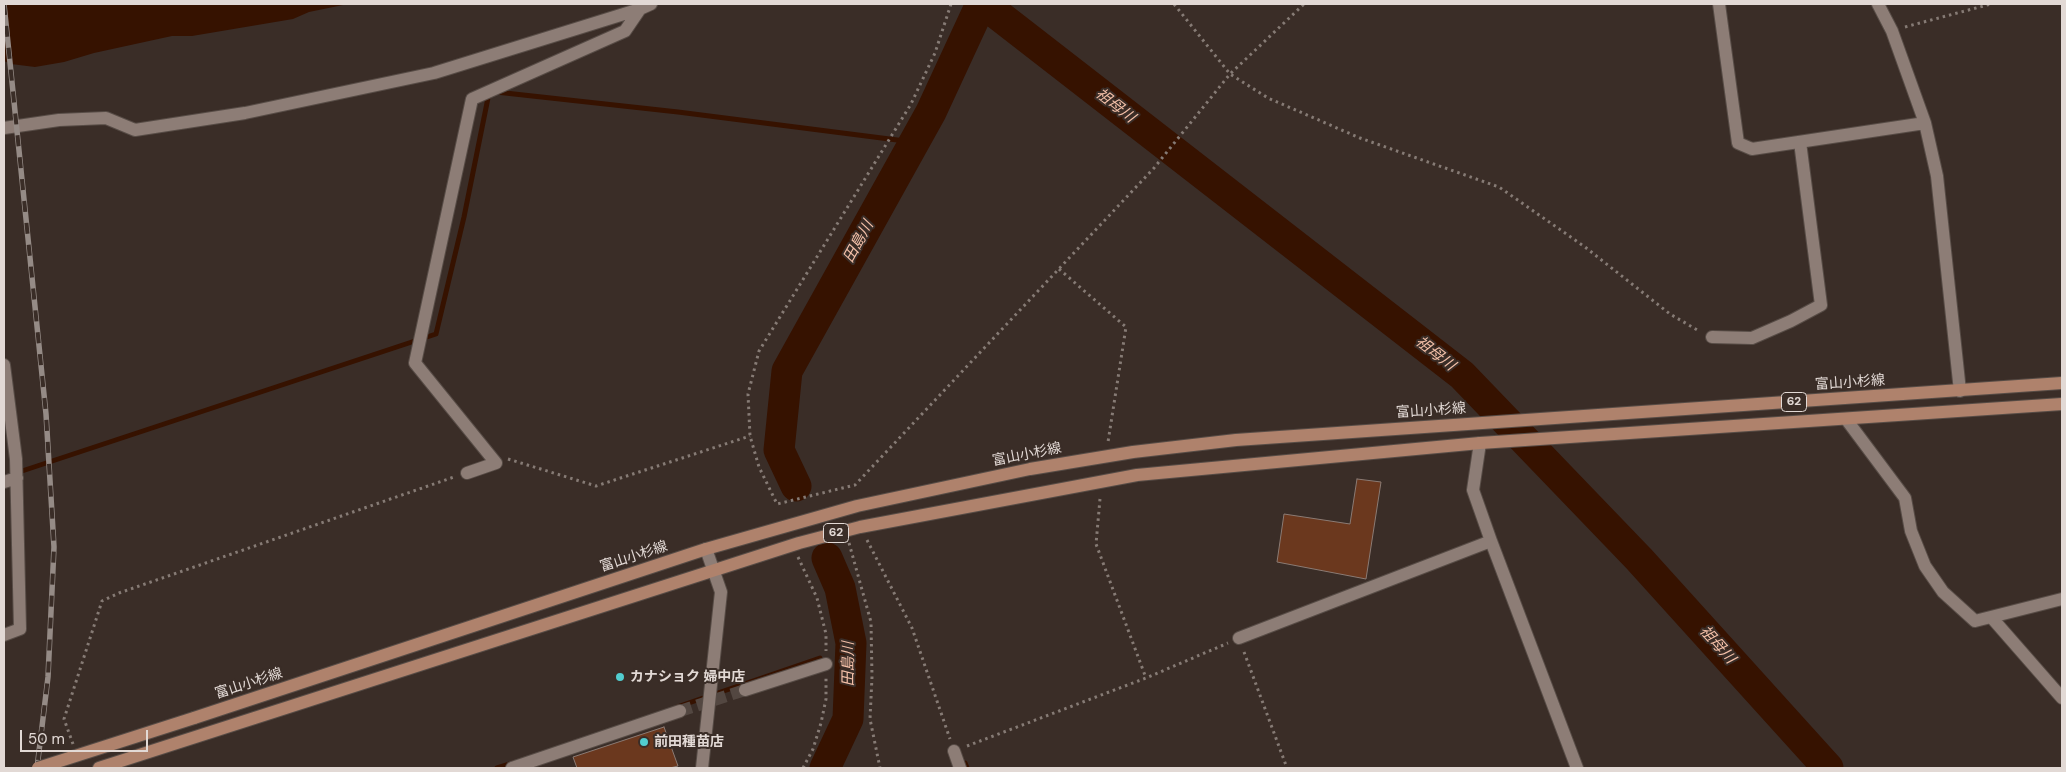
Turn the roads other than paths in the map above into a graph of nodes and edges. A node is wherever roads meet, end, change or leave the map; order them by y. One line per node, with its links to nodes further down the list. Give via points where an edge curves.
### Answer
1 (1718, 4): 6 (street, via 1738,143 1752,149)
2 (1878, 4): 4 (street, via 1892,31)
3 (646, 7): 5 (street, via 434,73 244,113 135,130 106,118 59,120); 14 (street, via 625,30 472,99 415,363 496,463)
4 (1925, 123): 6 (street); 10 (street, via 1936,176)
5 (4, 128)
6 (1800, 142): 7 (street, via 1821,305 1752,338)
7 (1712, 338)
8 (4, 365): 15 (street)
9 (2062, 383): 10 (main road, 富山小杉線 / 62)
10 (1960, 391): 18 (main road, 富山小杉線 / 62, via 1236,440 1114,455 1030,469 857,506)
11 (2062, 404): 12 (main road, 62)
12 (1846, 419): 13 (main road, 62); 21 (street, via 1905,498 1911,531 1921,557 1943,592 1975,621)
13 (1480, 443): 17 (street, via 1472,490); 19 (main road, 62, via 1137,475 860,527)
14 (466, 473)
15 (16, 478): 16 (street); 22 (street, via 20,630)
16 (4, 482)
17 (1491, 541): 23 (street); 34 (street)
18 (706, 549): 19 (street); 29 (main road, 富山小杉線 / 62, bridge)
19 (715, 571): 30 (main road, 62); 32 (street, via 721,592)
20 (2062, 599): 21 (street)
21 (1992, 618): 26 (street)
22 (4, 635)
23 (1239, 638)
24 (826, 664): 25 (street)
25 (745, 690)
26 (2062, 698)
27 (680, 711): 31 (street)
28 (954, 751): 33 (street)
29 (38, 768)
30 (99, 768)
31 (512, 768)
32 (702, 768)
33 (960, 768)
34 (1577, 768)

